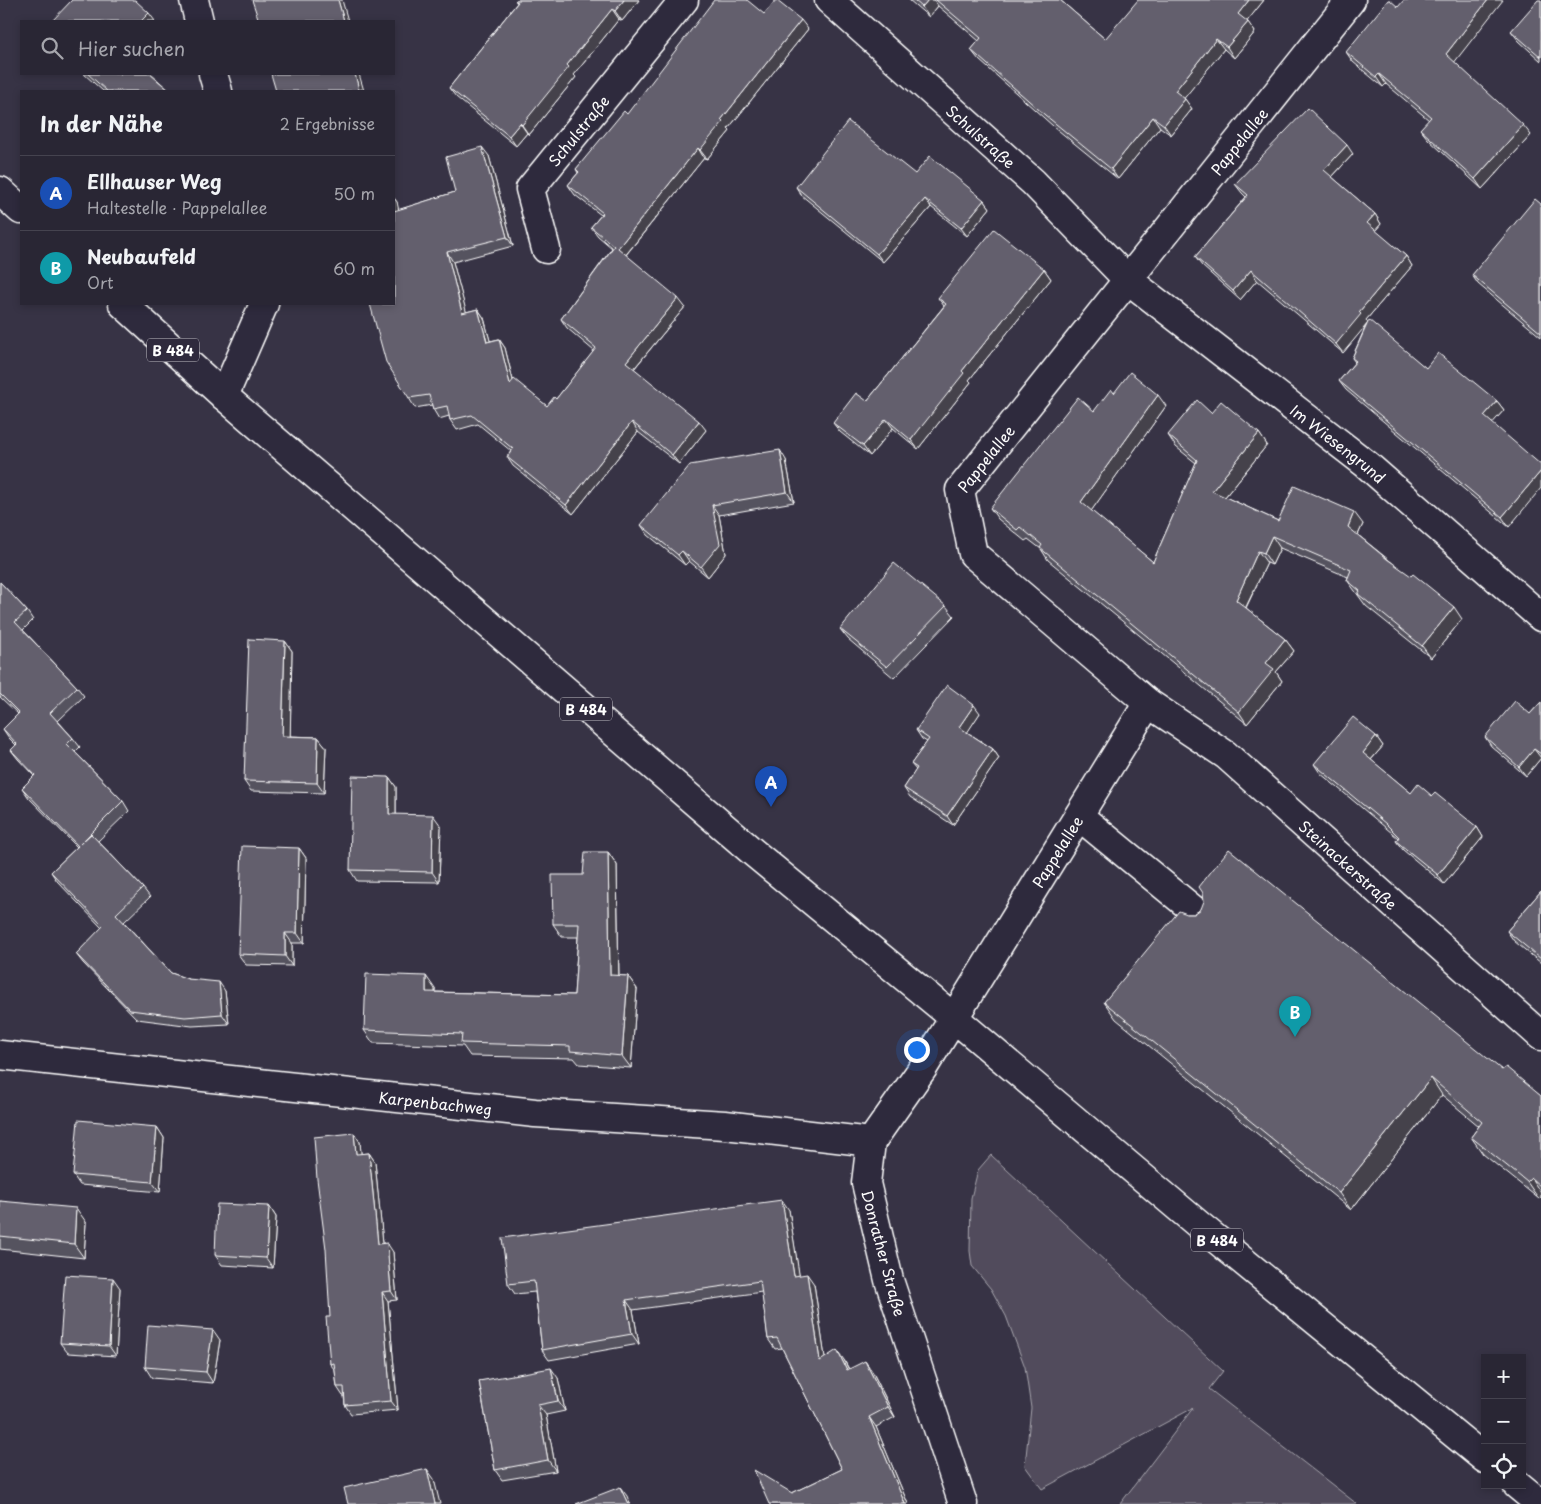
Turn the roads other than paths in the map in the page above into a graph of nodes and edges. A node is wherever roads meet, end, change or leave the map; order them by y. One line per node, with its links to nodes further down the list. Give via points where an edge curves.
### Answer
1 (194, 0): 5 (street)
2 (684, 0): 10 (street, Schulstraße, via 530,189)
3 (829, 0): 11 (street, Schulstraße, via 1032,182)
4 (1351, 0): 11 (street, Pappelallee)
5 (199, 20)
6 (214, 75): 7 (street)
7 (218, 90)
8 (0, 191): 9 (street)
9 (20, 209)
10 (546, 249)
11 (1127, 279): 15 (street, Im Wiesengrund, via 1366,464); 16 (street, Pappelallee, via 960,490 973,554)
12 (124, 305): 14 (street, B 484)
13 (264, 305): 14 (street)
14 (224, 396): 19 (street, B 484, via 754,853)
15 (1541, 617)
16 (1148, 703): 17 (street, Pappelallee); 20 (street, Steinackerstraße, via 1226,755)
17 (1079, 816): 18 (street); 19 (street, Pappelallee)
18 (1201, 916)
19 (953, 1017): 22 (street, Donrather Straße, via 923,1068); 23 (street, B 484, via 1199,1225)
20 (1541, 1036)
21 (0, 1055): 22 (street, Karpenbachweg, via 535,1113 725,1125)
22 (871, 1142): 25 (street, Donrather Straße, via 866,1183 889,1280)
23 (1481, 1455)
24 (1522, 1489): 26 (street)
25 (962, 1504)
26 (1540, 1504)

